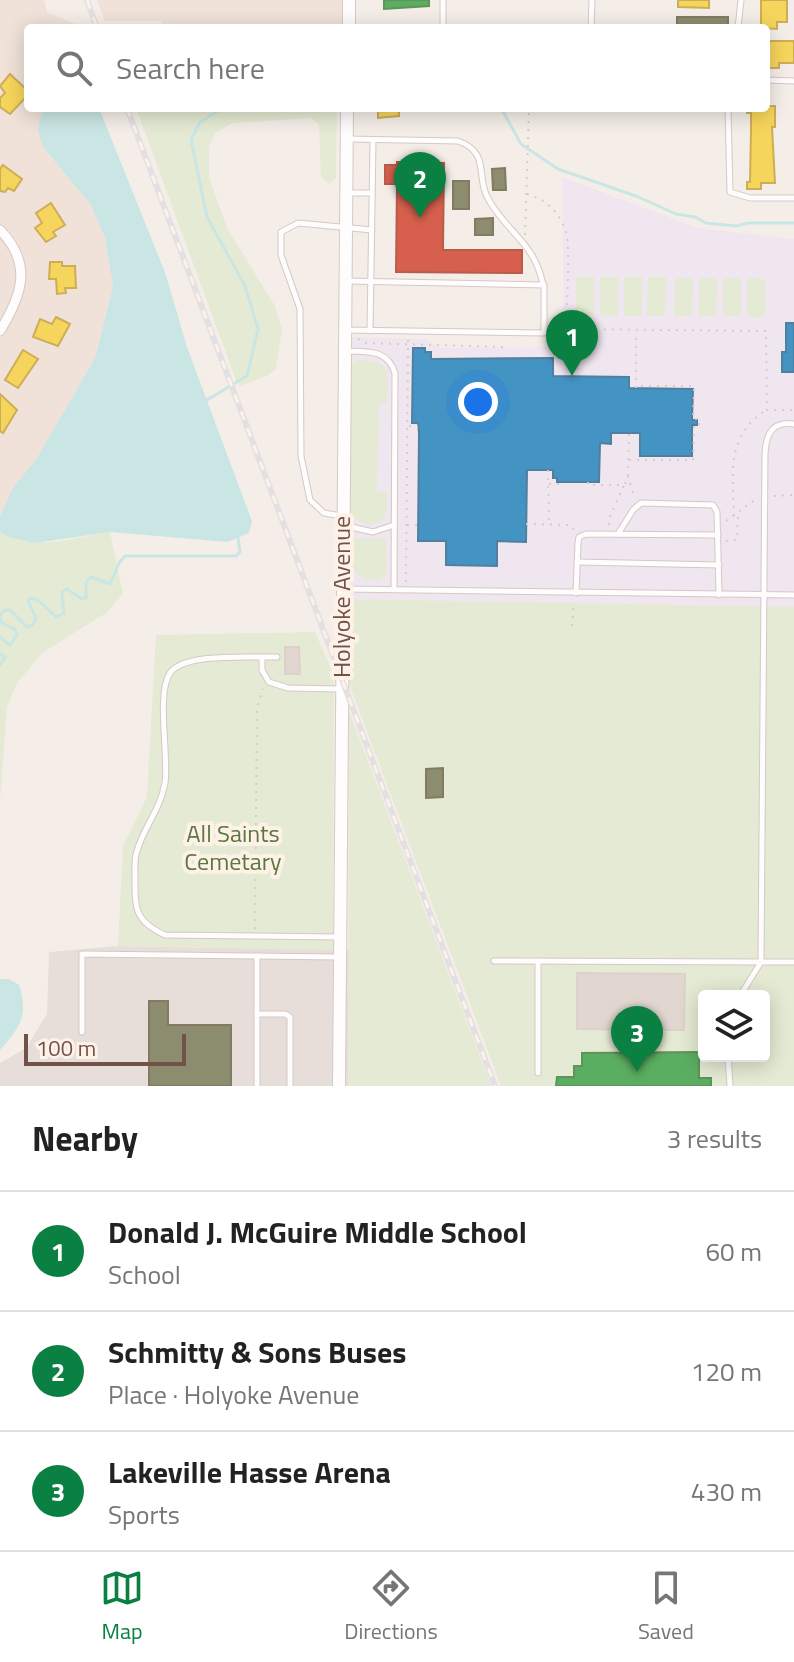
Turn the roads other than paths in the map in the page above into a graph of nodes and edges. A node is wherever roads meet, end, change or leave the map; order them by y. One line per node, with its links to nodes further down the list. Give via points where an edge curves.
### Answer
1 (349, 0): 5 (street)
2 (443, 0): 6 (lane)
3 (592, 0): 7 (lane)
4 (741, 0): 8 (lane)
5 (349, 24)
6 (443, 24)
7 (591, 24)
8 (738, 24)
9 (770, 80): 10 (lane)
10 (794, 81)
11 (347, 112): 13 (street, Holyoke Avenue)
12 (728, 112): 17 (lane, via 730,192 750,198)
13 (346, 139): 14 (lane); 15 (street, Holyoke Avenue)
14 (373, 141): 16 (lane); 23 (lane, via 471,145 479,156 489,202 538,263)
15 (345, 193): 16 (lane); 18 (street, Holyoke Avenue)
16 (372, 193): 20 (lane)
17 (794, 198)
18 (345, 229): 20 (lane); 21 (street, Holyoke Avenue); 29 (lane, via 298,223 281,232 281,255 300,309 301,456 310,500)
19 (0, 230): 25 (street, via 17,253 21,277 17,301)
20 (372, 230): 22 (lane)
21 (345, 281): 22 (lane); 24 (street, Holyoke Avenue)
22 (370, 282): 23 (lane); 26 (lane)
23 (544, 285): 26 (lane, via 544,333)
24 (349, 330): 26 (lane); 27 (street, Holyoke Avenue)
25 (0, 331)
26 (370, 331)
27 (344, 351): 29 (street, Holyoke Avenue); 30 (lane, via 382,354 395,373)
28 (794, 424): 40 (lane, via 781,423 766,438)
29 (342, 520): 30 (lane, via 373,532); 35 (street, Holyoke Avenue)
30 (394, 525): 36 (lane)
31 (618, 534): 32 (lane); 32 (lane, via 641,503 713,505); 33 (lane, via 579,537)
32 (718, 538): 34 (lane)
33 (577, 562): 34 (lane); 37 (lane)
34 (719, 565): 38 (lane)
35 (342, 589): 36 (lane); 43 (street, Holyoke Avenue)
36 (394, 590): 37 (lane)
37 (576, 593): 38 (lane)
38 (719, 595): 40 (lane)
39 (794, 595): 40 (lane)
40 (763, 596): 49 (lane)
41 (277, 657): 42 (lane)
42 (262, 658): 43 (lane, via 269,682); 44 (lane, via 184,662 170,674 164,693 165,781 159,810 135,854 137,914 147,927 165,935)
43 (341, 690): 44 (street, Holyoke Avenue)
44 (341, 937): 46 (street, Holyoke Avenue)
45 (257, 956): 46 (lane); 52 (lane); 53 (lane, via 82,954)
46 (341, 957): 58 (street, Holyoke Avenue)
47 (494, 961): 48 (lane)
48 (538, 961): 49 (lane); 55 (lane)
49 (761, 962): 50 (lane); 51 (lane)
50 (794, 962)
51 (744, 990)
52 (257, 1014): 56 (lane); 57 (lane, via 290,1017)
53 (82, 1032)
54 (728, 1062): 59 (lane)
55 (538, 1073)
56 (257, 1086)
57 (290, 1086)
58 (339, 1086)
59 (730, 1086)

